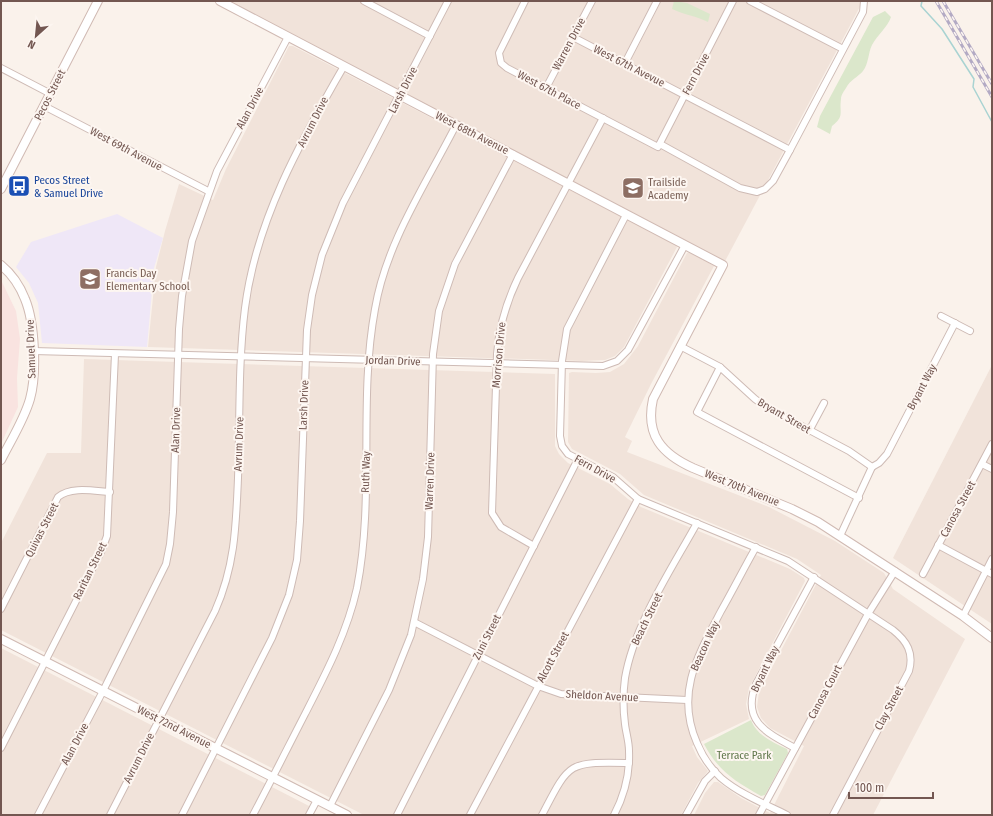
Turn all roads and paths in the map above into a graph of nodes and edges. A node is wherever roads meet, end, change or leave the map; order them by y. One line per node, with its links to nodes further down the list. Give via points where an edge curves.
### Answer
1 (98, 1): 20 (street, Pecos Street)
2 (221, 1): 13 (street, West 68th Avenue)
3 (364, 1): 11 (street)
4 (448, 1): 12 (street, Larsh Drive)
5 (525, 1): 19 (street, West 67th Place, via 499,53 501,63)
6 (592, 1): 14 (street, Warren Drive)
7 (657, 1): 16 (street)
8 (733, 1): 21 (street, Fern Drive)
9 (750, 1): 15 (street)
10 (864, 1): 15 (street, West 67th Place, via 862,12)
11 (373, 3): 12 (street)
12 (430, 36): 22 (street, Larsh Drive)
13 (288, 37): 17 (street, West 68th Avenue); 31 (street, Alan Drive)
14 (573, 37): 16 (street, West 67th Avevue); 19 (street, Warren Drive)
15 (843, 49): 27 (street, West 67th Place)
16 (625, 63): 21 (street, West 67th Avevue)
17 (344, 66): 22 (street, West 68th Avenue); 43 (street, Avrum Drive, via 285,176 263,229 246,297)
18 (1, 68): 20 (street)
19 (546, 88): 24 (street, West 67th Place)
20 (50, 94): 23 (street, Pecos Street)
21 (685, 94): 26 (street, Fern Drive); 27 (street, West 67th Avevue)
22 (400, 96): 25 (street, West 68th Avenue); 44 (street, Larsh Drive, via 327,238 311,301)
23 (44, 106): 30 (street, Pecos Street); 31 (street, West 69th Avenue)
24 (603, 118): 26 (street, West 67th Place); 29 (street, Morrison Drive)
25 (456, 125): 28 (street, West 68th Avenue); 45 (street, Ruth Way, via 397,238 386,265 375,308)
26 (659, 146): 27 (street, West 67th Place, via 740,188 752,191 765,189 773,182)
27 (790, 150)
28 (513, 154): 29 (street, West 68th Avenue); 46 (street, Warren Drive, via 448,280 437,322)
29 (570, 184): 32 (street, West 68th Avenue); 47 (street, Morrison Drive, via 505,305)
30 (1, 189)
31 (208, 191): 42 (street, Alan Drive, via 194,235 185,277 180,310)
32 (626, 215): 33 (street, West 68th Avenue); 48 (street, Fern Drive, via 570,321 564,342)
33 (685, 246): 35 (street, West 68th Avenue); 48 (street, Jordan Drive, via 624,354 617,361 603,366)
34 (1, 264): 40 (street, Samuel Drive, via 14,279 26,300)
35 (723, 265): 39 (street, West 70th Avenue)
36 (942, 316): 37 (street)
37 (955, 323): 38 (street); 56 (street, Bryant Way, via 887,454)
38 (970, 331)
39 (680, 346): 49 (street, Bryant Street); 62 (street, West 70th Avenue, via 657,389 652,404 654,433 663,449 678,461 792,509)
40 (33, 351): 41 (street, Jordan Drive); 54 (street, Samuel Drive, via 30,400)
41 (115, 354): 42 (street, Jordan Drive); 58 (street, Raritan Street)
42 (178, 355): 43 (street, Jordan Drive); 80 (street, Alan Drive, via 173,512 168,554 161,576)
43 (241, 357): 44 (street, Jordan Drive); 83 (street, Avrum Drive, via 236,530 231,564 215,611)
44 (306, 358): 45 (street, Jordan Drive); 86 (street, Larsh Drive, via 300,521 297,560 292,583 272,638)
45 (369, 360): 46 (street, Jordan Drive); 89 (street, Ruth Way, via 364,531 356,590 335,655)
46 (433, 362): 47 (street, Jordan Drive); 74 (street, Warren Drive, via 428,537)
47 (497, 364): 48 (street, Jordan Drive); 64 (street, Morrison Drive, via 492,513 500,528)
48 (562, 366): 53 (street, Fern Drive, via 561,442 565,450)
49 (720, 366): 51 (street, Bryant Street, via 755,400); 59 (street, via 697,412)
50 (824, 403): 51 (street)
51 (809, 431): 56 (street, Bryant Street, via 849,451)
52 (992, 444): 55 (street, Canosa Street)
53 (578, 459): 60 (street, Fern Drive, via 613,477); 64 (street, Zuni Street)
54 (1, 460)
55 (982, 464): 57 (street); 63 (street, Canosa Street)
56 (872, 467): 59 (street)
57 (992, 469)
58 (110, 492): 71 (street, Quivas Street, via 73,491 58,497); 78 (street, Raritan Street, via 108,530 104,546)
59 (859, 498): 62 (street)
60 (638, 499): 61 (street, Fern Drive); 79 (street, Alcott Street)
61 (697, 523): 65 (street, Fern Drive); 81 (street, Beach Street, via 639,632 630,656)
62 (840, 536): 67 (street, West 70th Avenue)
63 (938, 545): 68 (street); 69 (street, Canosa Street)
64 (534, 546): 77 (street, Zuni Street)
65 (756, 547): 70 (street, Fern Drive, via 788,561); 82 (street, Beacon Way, via 696,662 689,684)
66 (992, 559): 68 (street)
67 (895, 571): 72 (street, Canosa Court); 73 (street, West 70th Avenue)
68 (989, 572): 73 (street)
69 (923, 574)
70 (814, 577): 72 (street, Fern Drive); 85 (street, Bryant Way, via 756,684 752,697 753,713 761,728)
71 (1, 609)
72 (868, 614): 85 (street, Canosa Court); 106 (street, Clay Street, via 905,641 911,654 910,667)
73 (963, 616): 75 (street, West 70th Avenue)
74 (414, 622): 77 (street, Sheldon Avenue); 92 (street, Warren Drive, via 405,653 389,690)
75 (992, 638)
76 (1, 639): 78 (street, West 72nd Avenue)
77 (478, 654): 79 (street, Sheldon Avenue); 99 (street, Zuni Street)
78 (45, 662): 80 (street, West 72nd Avenue); 84 (street, Raritan Street)
79 (538, 686): 81 (street, Sheldon Avenue, via 567,695); 100 (street, Alcott Street)
80 (103, 691): 83 (street, West 72nd Avenue); 93 (street, Alan Drive)
81 (623, 698): 82 (street, Sheldon Avenue); 87 (street, Beach Street)
82 (688, 700): 88 (street, Beacon Way, via 689,722 693,734 704,758)
83 (159, 719): 86 (street, West 72nd Avenue); 94 (street, Avrum Drive)
84 (1, 748)
85 (795, 748): 91 (street, Canosa Court)
86 (216, 749): 89 (street, West 72nd Avenue); 95 (street, Larsh Drive)
87 (630, 764): 101 (street, via 593,762 575,767 560,781); 102 (street, Beach Street, via 626,788)
88 (715, 771): 91 (street, Beacon Way, via 730,785); 103 (street, via 705,781)
89 (273, 777): 90 (street, West 72nd Avenue); 96 (street, Ruth Way)
90 (317, 800): 92 (street, West 72nd Avenue); 97 (street)
91 (765, 804): 104 (street, Canosa Court); 105 (street, Beacon Way)
92 (330, 806): 98 (street, West 72nd Avenue)
93 (38, 815)
94 (110, 815)
95 (182, 815)
96 (253, 815)
97 (309, 815)
98 (347, 815)
99 (396, 815)
100 (470, 815)
101 (542, 815)
102 (614, 815)
103 (686, 815)
104 (760, 815)
105 (787, 815)
106 (833, 815)

